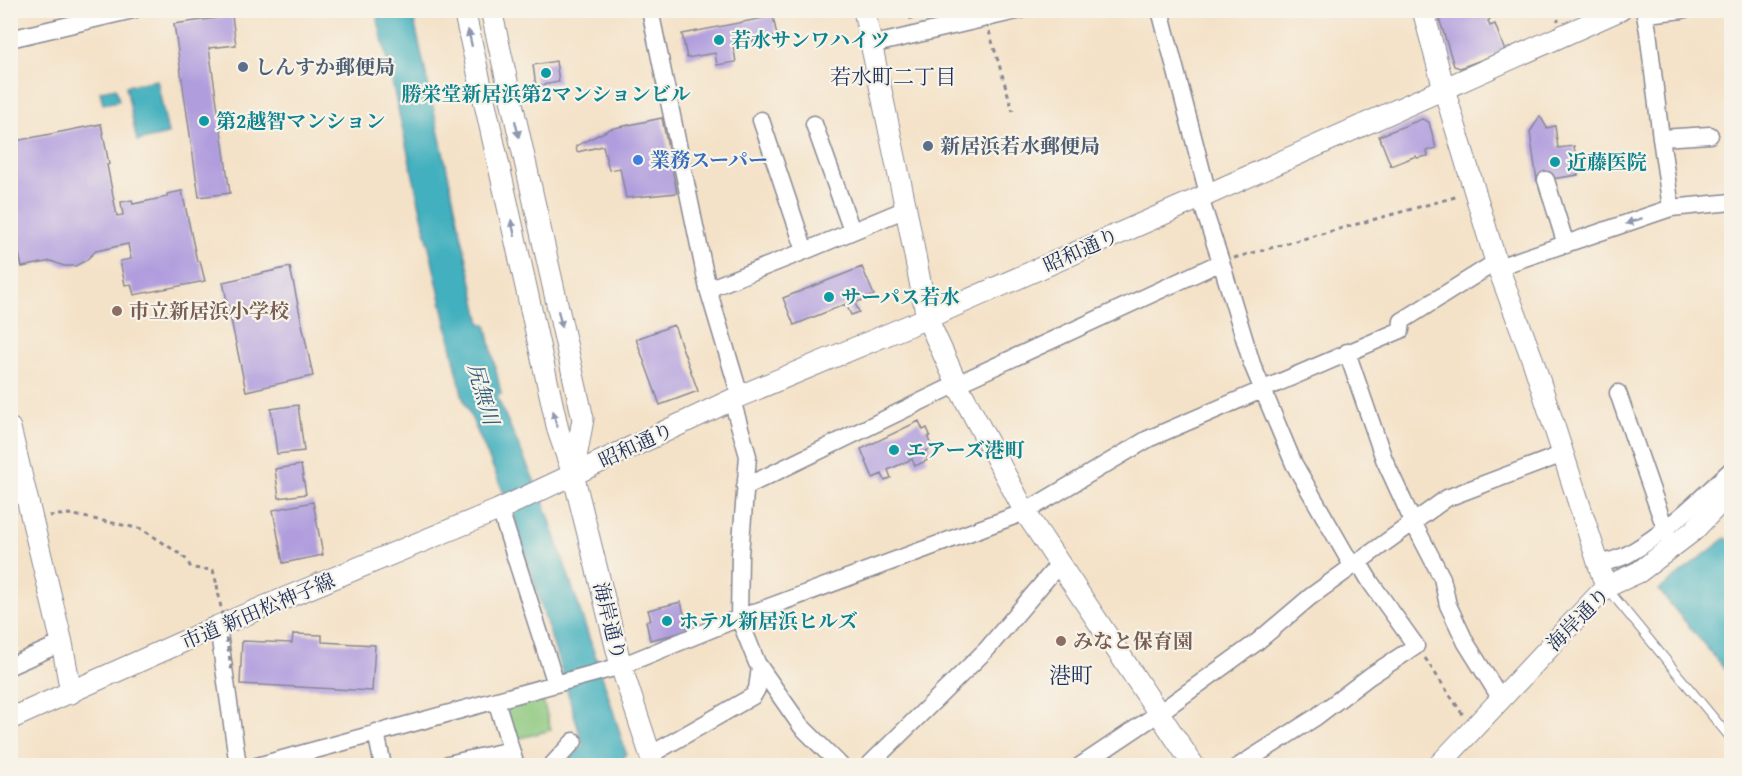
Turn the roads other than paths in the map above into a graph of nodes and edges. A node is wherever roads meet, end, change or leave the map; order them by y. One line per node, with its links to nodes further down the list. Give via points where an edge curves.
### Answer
1 (133, 10): 12 (street)
2 (464, 10): 39 (street, 海岸通り, one-way to 2, via 558,430)
3 (491, 10): 39 (street, one-way to 39, via 583,419)
4 (650, 10): 29 (street)
5 (864, 10): 13 (street)
6 (1021, 10): 13 (street)
7 (1160, 10): 20 (street)
8 (1423, 10): 14 (street)
9 (1620, 10): 14 (street, 昭和通り)
10 (1683, 10): 11 (street)
11 (1645, 12): 18 (street)
12 (10, 39)
13 (871, 45): 23 (street)
14 (1444, 89): 20 (street, 昭和通り); 28 (street)
15 (761, 120): 26 (street)
16 (814, 124): 24 (street)
17 (1710, 135): 18 (street)
18 (1661, 138): 22 (street)
19 (1546, 180): 25 (street)
20 (1204, 196): 27 (street); 30 (street, 昭和通り)
21 (1731, 202): 22 (street)
22 (1671, 208): 25 (street, one-way to 25)
23 (906, 209): 24 (street); 30 (street)
24 (852, 231): 26 (street)
25 (1566, 245): 28 (street)
26 (805, 251): 29 (street)
27 (1221, 262): 32 (street); 33 (street)
28 (1497, 264): 31 (street, via 1402,321 1401,330); 37 (street)
29 (708, 289): 35 (street)
30 (927, 318): 32 (street); 35 (street, 昭和通り)
31 (1347, 352): 33 (street); 45 (street, via 1384,459)
32 (957, 384): 40 (street); 44 (street)
33 (1263, 389): 44 (street, via 1148,439); 49 (street, via 1294,464)
34 (1618, 393): 46 (street)
35 (736, 398): 39 (street, 昭和通り); 40 (street, via 748,456)
36 (10, 428): 53 (street)
37 (1563, 454): 45 (street, via 1447,498); 48 (street)
38 (1731, 469): 46 (street, via 1685,513)
39 (573, 474): 41 (street, 昭和通り); 56 (street, 海岸通り)
40 (745, 488): 51 (street)
41 (542, 489): 43 (street, 市道 新田松神子線)
42 (1731, 490): 46 (street, 海岸通り, via 1693,531)
43 (502, 508): 52 (street, 市道 新田松神子線); 57 (street)
44 (1025, 512): 47 (street); 51 (street)
45 (1413, 522): 49 (street); 59 (street, via 1442,578 1448,605 1466,643)
46 (1668, 538): 48 (street); 50 (street, 海岸通り, via 1640,572)
47 (1059, 564): 61 (street); 74 (street, via 987,649)
48 (1599, 564): 50 (street)
49 (1356, 565): 61 (street); 77 (street, via 1416,645 1316,717)
50 (1606, 587): 59 (street, 海岸通り); 64 (lane)
51 (739, 618): 55 (street); 56 (street)
52 (218, 626): 58 (street, 市道 新田松神子線); 68 (street)
53 (62, 644): 54 (street); 58 (street)
54 (10, 666)
55 (760, 667): 67 (street, via 753,696); 73 (street, via 801,726)
56 (611, 669): 57 (street); 67 (street, 海岸通り)
57 (560, 683): 60 (street)
58 (71, 693): 62 (street, 市道 新田松神子線)
59 (1501, 699): 78 (street, 海岸通り)
60 (496, 700): 63 (street); 66 (street)
61 (1159, 713): 75 (street); 76 (street)
62 (10, 719)
63 (376, 732): 69 (street); 70 (street)
64 (1731, 740)
65 (574, 741): 72 (street)
66 (514, 758): 71 (street)
67 (652, 760)
68 (238, 765)
69 (257, 765)
70 (383, 765)
71 (445, 765)
72 (551, 765)
73 (841, 765)
74 (868, 765)
75 (1080, 765)
76 (1194, 765)
77 (1239, 765)
78 (1438, 765)

